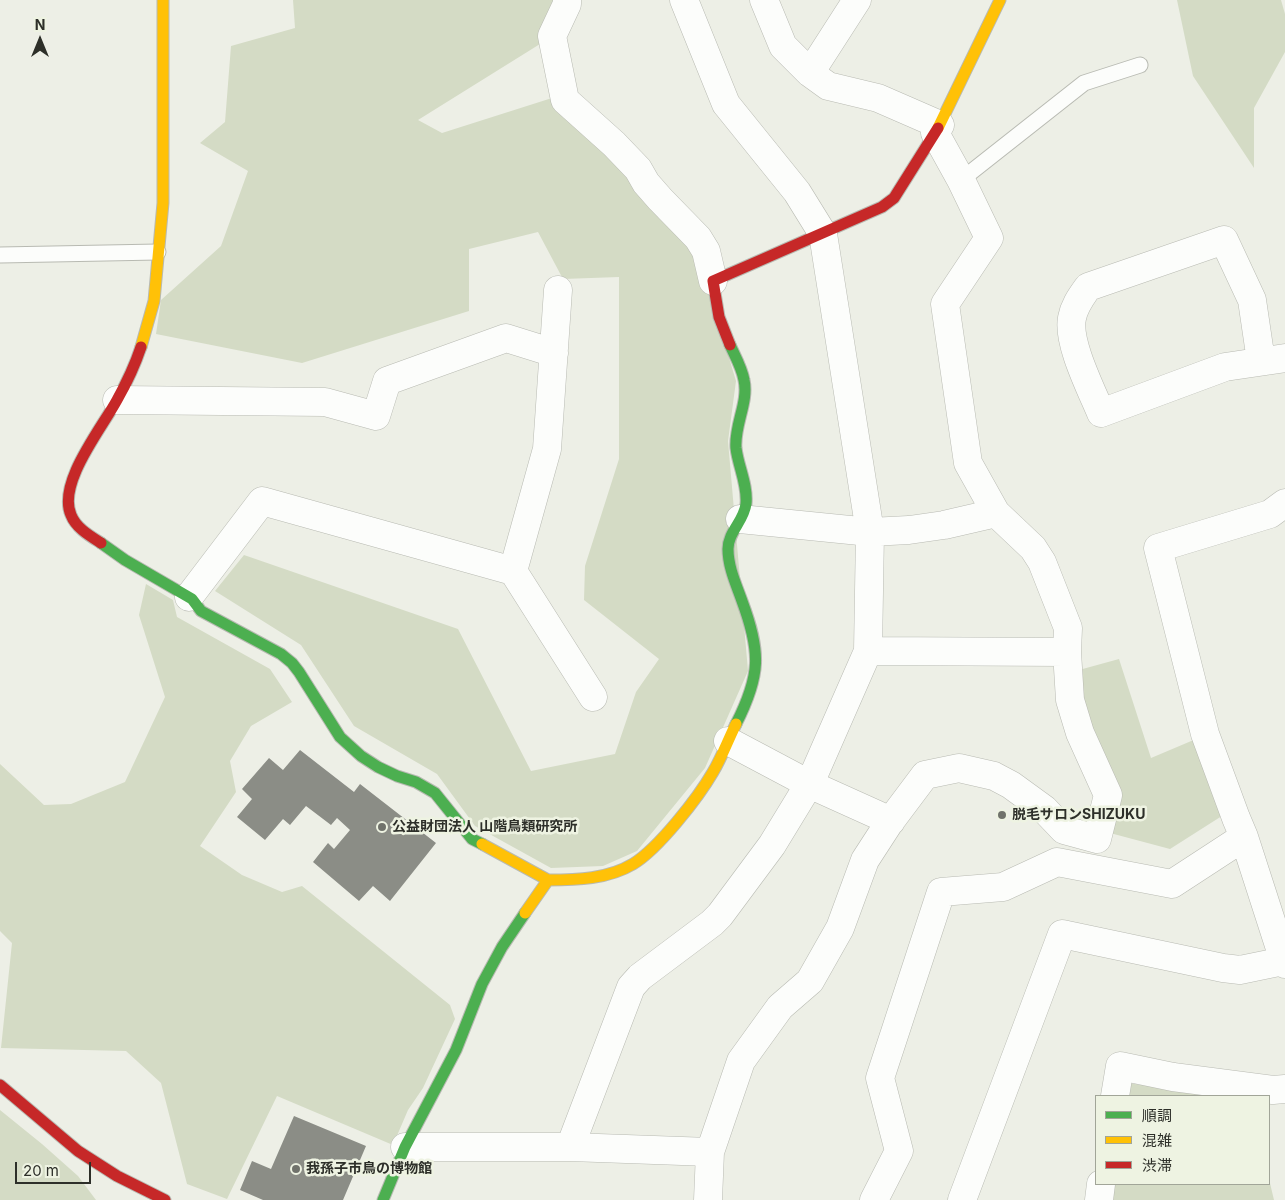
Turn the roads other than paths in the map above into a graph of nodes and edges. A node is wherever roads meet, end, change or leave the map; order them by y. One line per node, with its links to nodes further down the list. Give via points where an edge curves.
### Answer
1 (163, 0): 12 (street, via 163,184)
2 (567, 0): 14 (street, via 552,36 565,100 614,144 638,169 646,184 698,238 706,251)
3 (684, 0): 11 (street, via 726,104 797,192)
4 (764, 0): 8 (street, via 783,46)
5 (857, 0): 8 (street)
6 (1000, 0): 9 (street)
7 (1140, 65): 10 (lane, via 1084,83)
8 (810, 72): 9 (street, via 828,86 878,98)
9 (938, 129): 10 (street); 11 (street, via 894,198 882,207)
10 (961, 180): 20 (street, via 989,238 946,304 968,463)
11 (823, 234): 14 (street); 22 (street)
12 (158, 252): 13 (lane); 18 (street, via 152,309 140,350)
13 (0, 255)
14 (713, 281): 21 (street, via 720,323 746,383 736,441 746,506)
15 (558, 290): 16 (street)
16 (554, 353): 18 (street, via 506,338 387,381 376,416 325,402); 23 (street, via 547,450)
17 (1273, 359): 17 (street, via 1252,300 1224,240 1088,287 1072,318 1074,346 1101,413 1225,367)
18 (117, 400): 24 (street, via 76,470 69,491 70,514 83,532)
19 (1285, 503): 31 (street, via 1270,514 1158,548 1205,734)
20 (996, 512): 22 (street, via 944,525); 26 (street, via 1033,548 1042,562 1068,628)
21 (740, 519): 22 (street); 28 (street, via 730,534 727,551 755,643 756,670 748,699)
22 (870, 532): 25 (street)
23 (513, 571): 24 (street, via 262,501); 27 (street)
24 (189, 597): 32 (street, via 201,611 272,648 292,663 340,737 361,756 435,793 472,839)
25 (868, 651): 26 (street); 29 (street)
26 (1067, 652): 30 (street, via 1070,700 1080,733 1108,795 1097,839 1064,830 1044,809 994,776 959,768 925,775)
27 (593, 698)
28 (728, 741): 29 (street); 32 (street, via 712,772 648,853 633,864 590,879)
29 (809, 784): 30 (street); 38 (street, via 772,844 720,915 631,987)
30 (891, 821): 39 (street, via 865,860 840,928 810,981 780,1007 741,1061)
31 (1244, 836): 33 (street); 44 (street, via 1172,884 1057,862 1003,887 941,892 880,1078 899,1151)
32 (548, 880): 37 (street, via 502,947 482,984 456,1050)
33 (1285, 962): 45 (street, via 1240,970 1223,968 1062,934)
34 (0, 1085): 41 (street, via 89,1158)
35 (1285, 1089): 36 (street, via 1173,1077 1120,1066)
36 (1115, 1095)
37 (405, 1147): 38 (street); 42 (street)
38 (570, 1147): 39 (street)
39 (710, 1152): 43 (street)
40 (1101, 1185): 46 (street)
41 (165, 1200)
42 (383, 1200)
43 (708, 1200)
44 (874, 1200)
45 (962, 1200)
46 (1099, 1200)

